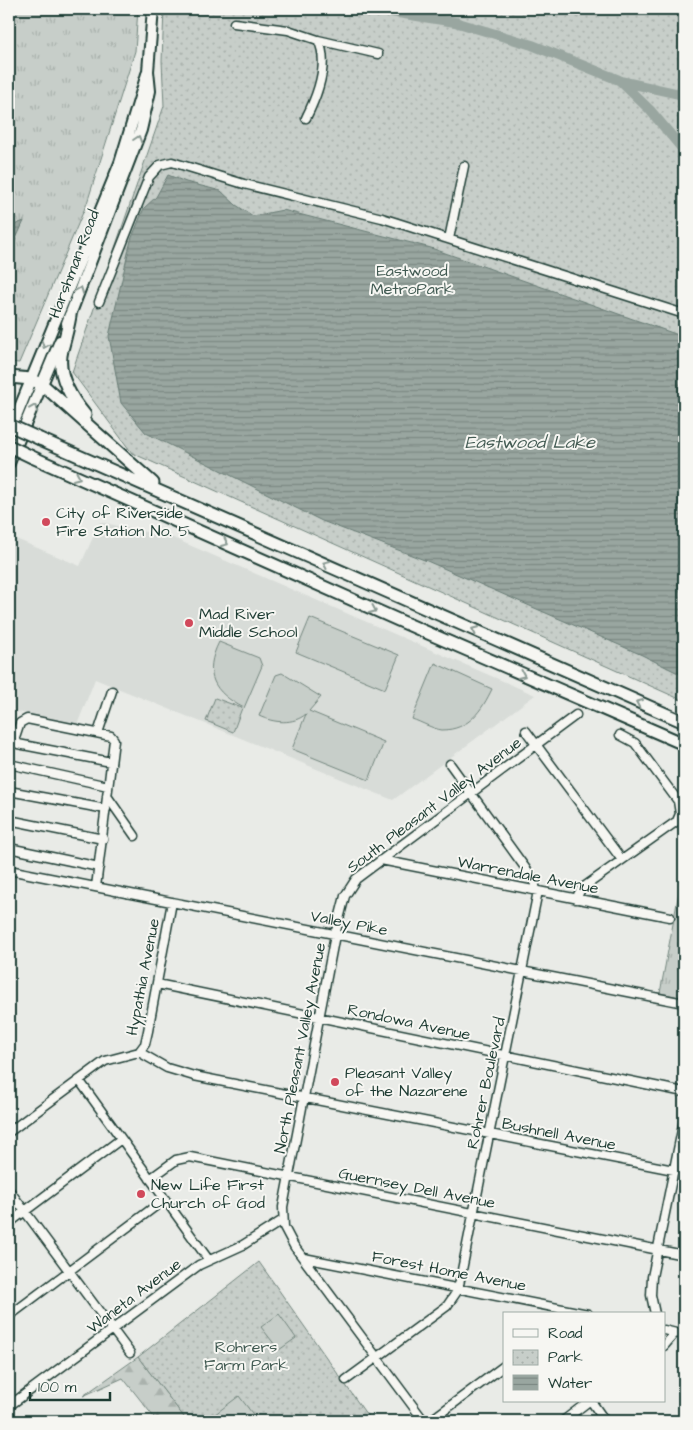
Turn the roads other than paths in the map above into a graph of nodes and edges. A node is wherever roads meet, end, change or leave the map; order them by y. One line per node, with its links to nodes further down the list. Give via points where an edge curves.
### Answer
1 (153, 9): 5 (main road, Harshman Road)
2 (234, 23): 3 (street, via 288,30)
3 (318, 40): 4 (street); 6 (street, via 321,74)
4 (378, 54)
5 (148, 71): 11 (main road, Harshman Road, one-way to 5, via 141,130 150,91); 13 (main road, Harshman Road, one-way to 13, via 120,163)
6 (306, 118)
7 (464, 166): 8 (street)
8 (449, 239): 9 (street, via 382,218 167,162 157,167 142,190); 10 (street)
9 (99, 302)
10 (684, 314)
11 (70, 316): 14 (main road, Harshman Road); 17 (highway, via 61,352 63,377 78,406)
12 (9, 377): 13 (highway)
13 (31, 379): 14 (highway); 16 (main road, Harshman Road)
14 (44, 385): 17 (highway); 19 (main road, Harshman Road, one-way to 14)
15 (9, 425): 20 (highway, bridge)
16 (9, 434)
17 (111, 445): 20 (highway, via 143,476)
18 (9, 446): 27 (highway, one-way to 27, bridge)
19 (9, 464)
20 (185, 503): 23 (highway, one-way to 20)
21 (112, 691): 25 (street)
22 (576, 715): 28 (street, South Pleasant Valley Avenue)
23 (684, 722)
24 (526, 731): 28 (street)
25 (98, 733): 29 (street, via 114,740); 29 (street, via 28,719 20,723 15,738 18,744)
26 (620, 735): 42 (street, via 635,743 678,801 681,810 677,821)
27 (684, 744)
28 (536, 745): 34 (street, South Pleasant Valley Avenue); 42 (street)
29 (111, 762): 32 (street)
30 (9, 764): 32 (street)
31 (450, 764): 34 (street)
32 (108, 786): 35 (street)
33 (9, 791): 36 (street)
34 (472, 793): 41 (street, South Pleasant Valley Avenue); 46 (street, via 525,866)
35 (107, 796): 36 (street); 38 (street)
36 (106, 809): 39 (street)
37 (9, 820): 39 (street)
38 (135, 836)
39 (103, 839): 43 (street)
40 (9, 848): 43 (street)
41 (381, 860): 46 (street, Warrendale Avenue); 50 (street, South Pleasant Valley Avenue, via 350,885)
42 (622, 860): 47 (street)
43 (99, 867): 45 (street)
44 (9, 870): 45 (street, Valley Pike)
45 (96, 887): 48 (street, Valley Pike)
46 (538, 891): 47 (street, Warrendale Avenue); 51 (street, Rohrer Boulevard)
47 (576, 898): 49 (street, Warrendale Avenue)
48 (172, 902): 50 (street, Valley Pike); 52 (street, Hypathia Avenue)
49 (670, 917)
50 (335, 934): 51 (street, Valley Pike); 54 (street, North Pleasant Valley Avenue)
51 (524, 972): 53 (street, Valley Pike); 56 (street, Rohrer Boulevard)
52 (157, 984): 54 (street, Rondowa Avenue); 55 (street, Hypathia Avenue, via 145,1044)
53 (684, 1003)
54 (320, 1018): 56 (street, Rondowa Avenue); 59 (street, North Pleasant Valley Avenue)
55 (138, 1052): 57 (street, Hypathia Avenue, via 105,1061); 59 (street, Bushnell Avenue, via 180,1073)
56 (505, 1056): 58 (street, Rondowa Avenue); 62 (street, Rohrer Boulevard)
57 (79, 1080): 61 (street, Hypathia Avenue); 63 (street)
58 (684, 1092)
59 (304, 1098): 62 (street, Bushnell Avenue); 66 (street, North Pleasant Valley Avenue)
60 (684, 1120): 64 (street)
61 (9, 1132)
62 (489, 1134): 64 (street, Bushnell Avenue); 71 (street, Rohrer Boulevard)
63 (121, 1139): 67 (street); 70 (street)
64 (675, 1170): 65 (street, Bushnell Avenue); 74 (street)
65 (684, 1172)
66 (289, 1176): 67 (street, Guernsey Dell Avenue, via 185,1156); 71 (street, Guernsey Dell Avenue); 72 (street, North Pleasant Valley Avenue)
67 (150, 1179): 69 (street)
68 (9, 1190): 70 (street)
69 (165, 1199): 77 (street); 78 (street)
70 (24, 1211): 73 (street); 78 (street)
71 (474, 1213): 74 (street, Guernsey Dell Avenue); 79 (street, Rohrer Boulevard)
72 (283, 1220): 76 (street, via 288,1235); 77 (street, Waneta Avenue, via 243,1245)
73 (9, 1223)
74 (659, 1250): 75 (street, Guernsey Dell Avenue); 81 (street, via 651,1287)
75 (684, 1255)
76 (304, 1258): 79 (street, Forest Home Avenue); 88 (street)
77 (208, 1259): 83 (street, Waneta Avenue)
78 (69, 1271): 82 (street); 83 (street)
79 (460, 1287): 80 (street, Forest Home Avenue); 88 (street, Rohrer Boulevard, via 447,1306)
80 (568, 1312)
81 (656, 1312)
82 (9, 1316)
83 (112, 1329): 87 (street); 93 (street, Waneta Avenue)
84 (666, 1331): 85 (street)
85 (681, 1336): 86 (street)
86 (666, 1345)
87 (130, 1353)
88 (377, 1358): 90 (street, Rohrer Boulevard); 94 (street)
89 (503, 1367): 95 (street)
90 (346, 1380)
91 (589, 1402): 96 (street)
92 (591, 1402): 97 (street)
93 (9, 1406)
94 (424, 1421)
95 (430, 1421)
96 (563, 1421)
97 (605, 1421)

